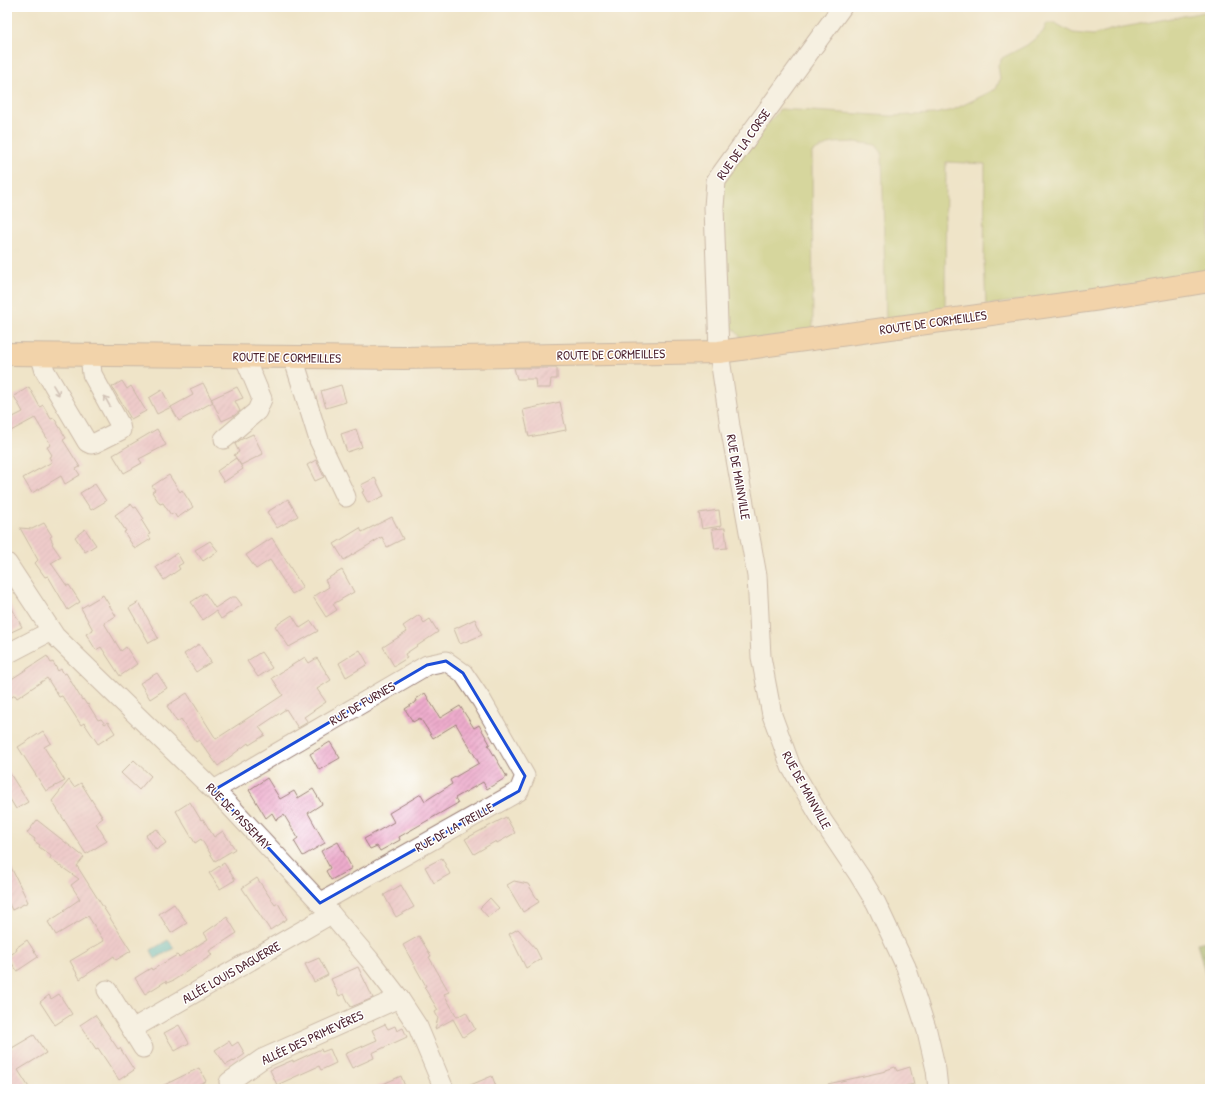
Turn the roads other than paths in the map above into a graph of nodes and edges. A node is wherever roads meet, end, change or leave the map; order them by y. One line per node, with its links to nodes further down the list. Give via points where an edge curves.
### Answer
1 (842, 7): 3 (street, RUE DE LA CORSE, via 716,181 714,207)
2 (1210, 281): 3 (main road, ROUTE DE CORMEILLES, via 1100,299)
3 (719, 352): 8 (main road, ROUTE DE CORMEILLES, via 404,358); 23 (street, RUE DE MAINVILLE, via 757,576 761,657 772,715 792,767 822,820 859,874 906,967 927,1031)
4 (7, 354): 5 (main road, ROUTE DE CORMEILLES)
5 (42, 355): 6 (main road, ROUTE DE CORMEILLES); 6 (street, one-way to 6, via 45,371 87,442 92,444 121,430 92,374)
6 (90, 355): 7 (main road, ROUTE DE CORMEILLES)
7 (244, 356): 8 (main road, ROUTE DE CORMEILLES); 9 (street, via 262,399 257,411)
8 (294, 357): 10 (street, via 319,440)
9 (224, 439)
10 (346, 497)
11 (7, 563): 12 (street, RUE DE PASSEMAY)
12 (51, 631): 13 (street); 15 (street, RUE DE PASSEMAY)
13 (7, 654)
14 (494, 721): 15 (street, RUE DE FURNES, via 462,673 446,662 427,665); 16 (street, RUE DE LA TREILLE, via 525,776 519,791)
15 (214, 790): 16 (street, RUE DE PASSEMAY)
16 (326, 909): 18 (street, RUE DE PASSEMAY); 19 (street, ALLÉE LOUIS DAGUERRE)
17 (107, 990): 19 (street)
18 (399, 998): 21 (street, ALLÉE DES PRIMEVÈRES, via 262,1059); 22 (street, RUE DE PASSEMAY, via 418,1027)
19 (132, 1029): 20 (street)
20 (143, 1048)
21 (228, 1082)
22 (444, 1089)
23 (938, 1089)

